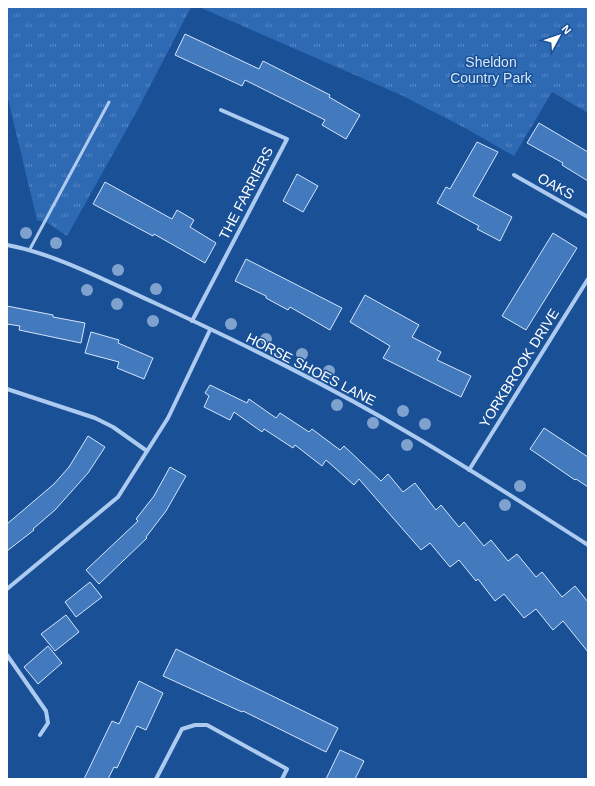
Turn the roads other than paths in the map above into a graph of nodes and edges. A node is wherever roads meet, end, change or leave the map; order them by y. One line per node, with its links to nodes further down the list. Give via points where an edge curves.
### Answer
1 (109, 102): 6 (lane)
2 (221, 110): 8 (street, THE FARRIERS, via 286,139)
3 (514, 175): 4 (street, OAKS)
4 (588, 217)
5 (7, 245): 6 (street, HORSE SHOES LANE)
6 (30, 249): 8 (street, HORSE SHOES LANE)
7 (588, 279): 12 (street, YORKBROOK DRIVE)
8 (192, 320): 9 (street, HORSE SHOES LANE)
9 (210, 330): 11 (street, via 168,418); 12 (street, HORSE SHOES LANE, via 343,396)
10 (7, 388): 11 (street, via 95,418 113,427)
11 (147, 451): 14 (street, via 118,497)
12 (468, 470): 13 (street, HORSE SHOES LANE)
13 (588, 545)
14 (7, 589)
15 (7, 656): 16 (street, via 49,718)
16 (40, 735)
17 (156, 779): 18 (street, via 182,729 195,724 207,725 288,769)
18 (282, 779)

